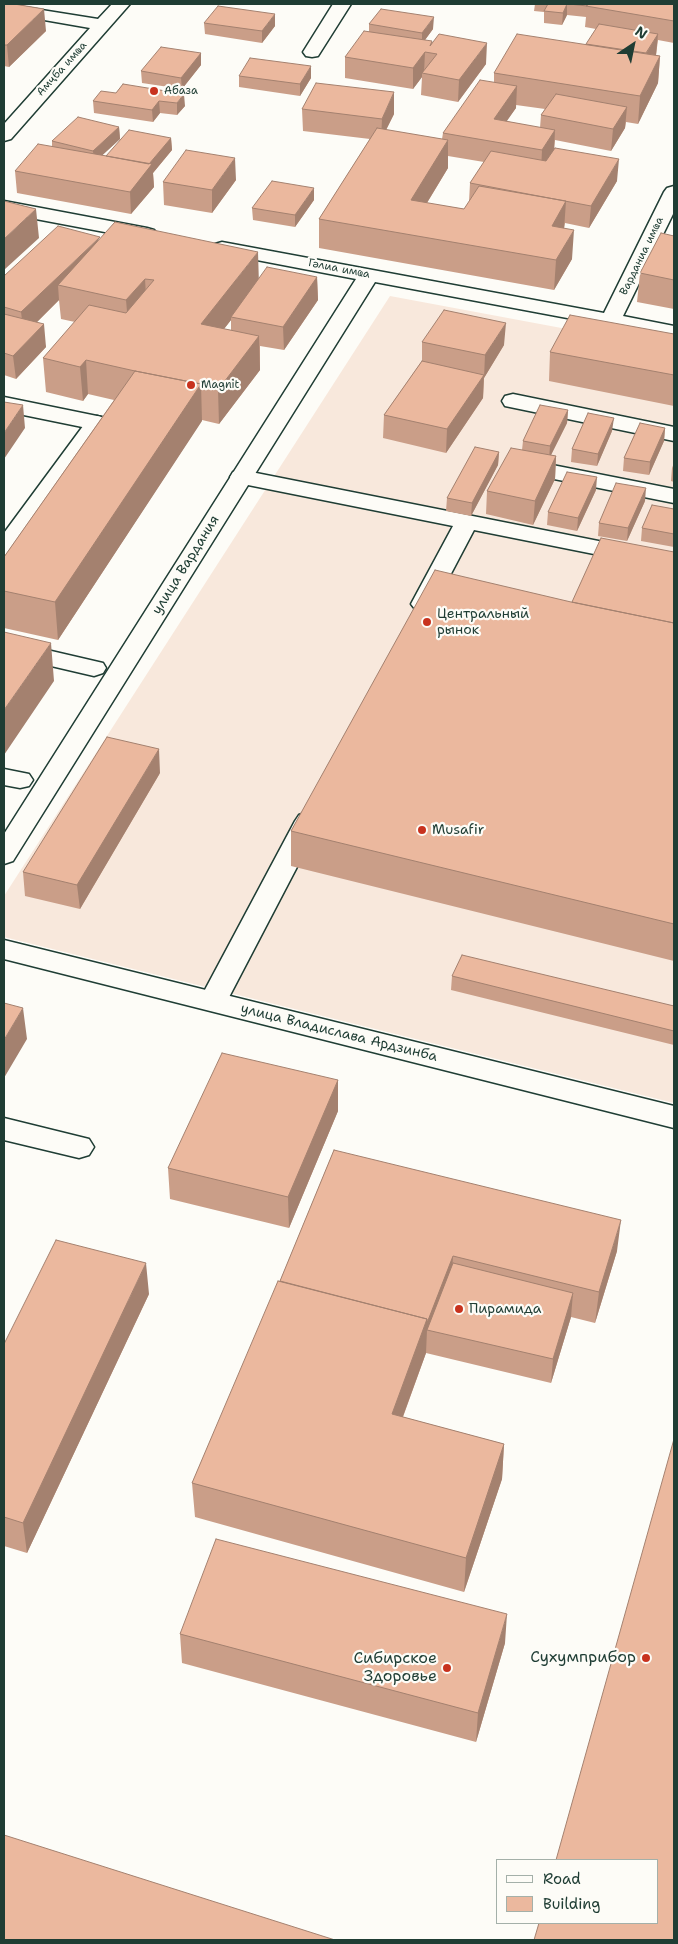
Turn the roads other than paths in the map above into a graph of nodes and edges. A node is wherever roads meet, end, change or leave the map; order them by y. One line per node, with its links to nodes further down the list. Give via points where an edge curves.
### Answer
1 (121, 4): 4 (street, Амҷба имҩа)
2 (342, 4): 5 (street)
3 (4, 8): 4 (street)
4 (102, 25): 6 (street, Амҷба имҩа)
5 (312, 52)
6 (4, 135)
7 (674, 192): 12 (street, Варданиа имҩа)
8 (4, 207): 9 (street)
9 (167, 238)
10 (206, 245): 11 (street, Гәлиа имҩа)
11 (369, 275): 12 (street, Гәлиа имҩа); 18 (street, улица Вардания)
12 (611, 320): 13 (street, Гәлиа имҩа)
13 (674, 332)
14 (513, 401): 16 (street)
15 (4, 404): 21 (street, via 97,423)
16 (674, 434)
17 (522, 466): 19 (street)
18 (241, 477): 20 (street); 27 (street, улица Вардания)
19 (674, 496)
20 (467, 522): 22 (street); 23 (street)
21 (4, 549)
22 (674, 563)
23 (411, 626)
24 (4, 648): 25 (street)
25 (94, 668)
26 (319, 800): 29 (street)
27 (4, 856)
28 (4, 949): 29 (street, улица Владислава Ардзинба)
29 (213, 1001): 30 (street, улица Владислава Ардзинба)
30 (674, 1117)
31 (4, 1128): 32 (street)
32 (79, 1147)

